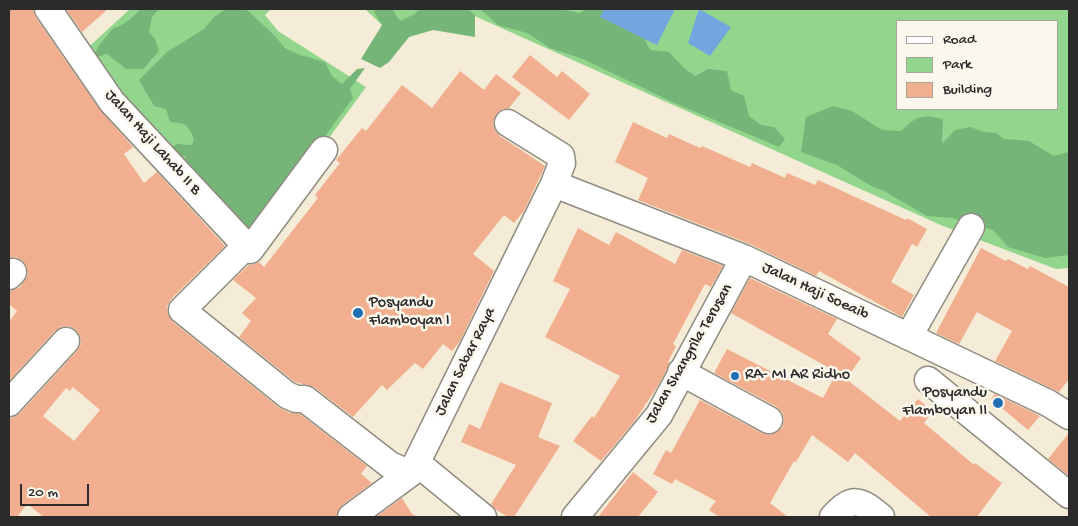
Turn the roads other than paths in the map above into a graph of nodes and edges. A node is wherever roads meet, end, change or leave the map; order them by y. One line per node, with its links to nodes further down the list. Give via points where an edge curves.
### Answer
1 (48, 9): 6 (street, Jalan Haji Lahab II B, via 112,102)
2 (508, 123): 4 (street, Jalan Sabar Raya, via 561,156 562,163)
3 (324, 150): 6 (street)
4 (554, 184): 7 (street, Jalan Haji Soeaib); 15 (street, Jalan Sabar Raya)
5 (971, 227): 8 (street)
6 (248, 248): 15 (street, via 182,310 287,395 305,399 390,465)
7 (744, 258): 8 (street, Jalan Haji Soeaib); 10 (street, Jalan Shangrila Terusan)
8 (909, 336): 13 (street, Jalan Haji Soeaib)
9 (66, 341): 12 (street)
10 (681, 372): 14 (street); 19 (street, Jalan Shangrila Terusan, via 658,415)
11 (928, 380): 16 (street)
12 (9, 403)
13 (1069, 416)
14 (769, 420)
15 (414, 468): 17 (street, Jalan Sabar Raya); 18 (street)
16 (1069, 495)
17 (351, 517)
18 (483, 517)
19 (575, 517)
20 (833, 517): 21 (street, via 844,505 854,502 864,503)
21 (881, 517)

